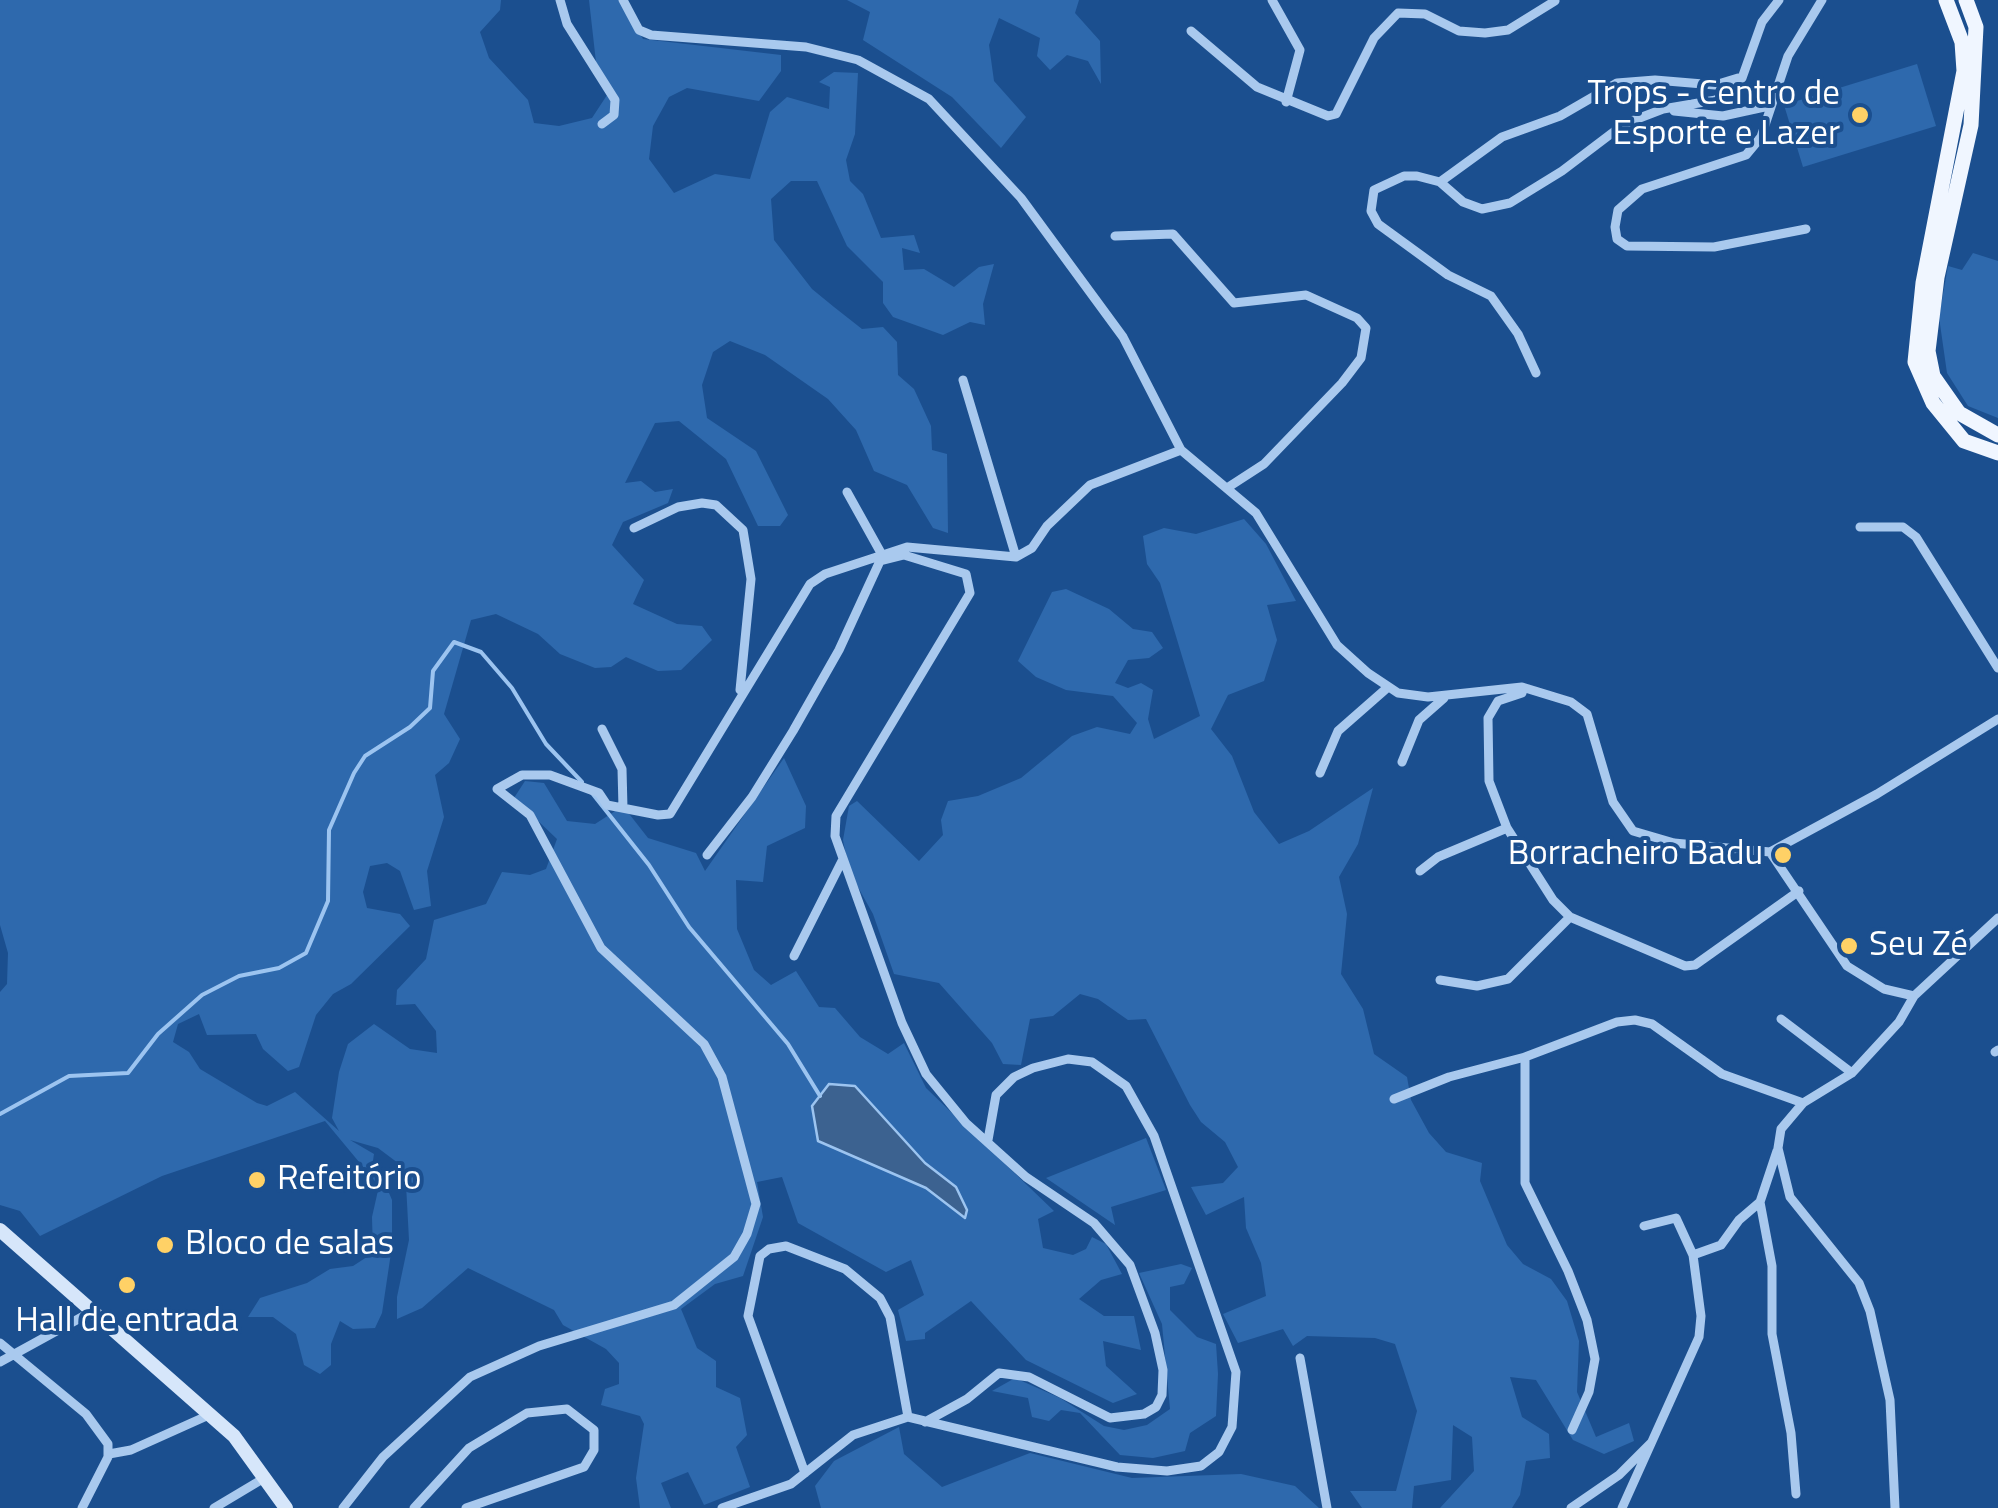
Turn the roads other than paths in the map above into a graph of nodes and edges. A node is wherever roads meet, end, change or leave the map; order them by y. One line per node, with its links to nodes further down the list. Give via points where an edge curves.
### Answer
1 (560, 0): 14 (street, via 567,24 614,100 614,115)
2 (623, 0): 21 (street, via 639,30 651,36 806,47 858,60 929,99 1020,198 1124,337)
3 (1272, 0): 11 (street, via 1300,50)
4 (1779, 0): 10 (street, via 1762,22)
5 (1822, 0): 12 (street, via 1788,56)
6 (1946, 0): 22 (main road, via 1962,42 1964,72 1922,283 1915,362 1933,403 1964,440)
7 (1966, 0): 20 (main road, via 1976,43 1971,126 1937,277 1928,351 1934,376 1958,414)
8 (1555, 2): 11 (street, via 1508,30 1485,34 1459,31 1426,14 1398,13 1374,38 1336,114 1314,114)
9 (1191, 32): 11 (street, via 1220,60)
10 (1742, 78): 13 (street, via 1716,100); 15 (street, via 1617,83 1560,116 1502,137)
11 (1286, 102)
12 (1770, 106): 13 (street, via 1722,116); 16 (street, via 1761,137 1746,155 1625,201 1617,239 1627,246 1714,247)
13 (1663, 109): 15 (street, via 1610,132 1562,172 1497,209 1463,202)
14 (602, 124)
15 (1440, 182): 18 (street, via 1404,176 1386,182 1374,190 1371,212 1402,244 1491,296)
16 (1806, 230)
17 (1115, 236): 23 (street, via 1173,234 1234,303 1306,295 1366,328 1361,358 1342,384 1264,464)
18 (1536, 372)
19 (963, 380): 28 (street)
20 (1998, 435)
21 (1181, 450): 23 (street); 28 (street, via 1090,485)
22 (1998, 453)
23 (1227, 488): 30 (street, via 1256,513 1337,645)
24 (846, 492): 27 (street)
25 (1860, 527): 29 (street, via 1903,528 1916,537)
26 (634, 528): 31 (street, via 702,503 716,505 743,530 751,579)
27 (880, 553): 28 (street, via 907,547); 31 (street, via 810,584)
28 (1016, 557)
29 (1998, 668)
30 (1387, 688): 32 (street); 37 (street, via 1338,731)
31 (740, 692): 38 (street, via 676,808 658,816)
32 (1444, 698): 33 (street, via 1522,687); 36 (street, via 1418,720)
33 (1570, 702): 39 (street, via 1517,692 1498,700 1488,718 1489,781); 40 (street, via 1587,714 1613,802 1634,831 1674,843)
34 (1998, 719): 40 (street)
35 (602, 729): 38 (street, via 622,770)
36 (1402, 762)
37 (1320, 774)
38 (624, 808): 78 (street, via 550,775 530,773 497,789 530,816 601,948 716,1063 756,1204 747,1234 734,1257 674,1305 539,1346 470,1377 383,1457)
39 (1507, 828): 43 (street); 45 (street)
40 (1770, 852): 44 (street)
41 (708, 855): 42 (street, via 793,731 880,562 904,555 956,569 966,574 970,593 836,816)
42 (842, 862): 47 (street); 55 (street, via 926,1074)
43 (1420, 870)
44 (1799, 891): 45 (street, via 1694,965); 49 (street, via 1847,966 1884,989)
45 (1570, 917): 48 (street, via 1508,979 1477,986)
46 (1998, 918): 49 (street)
47 (794, 956)
48 (1440, 980)
49 (1914, 996): 52 (street)
50 (1781, 1019): 52 (street)
51 (1525, 1058): 53 (street); 54 (street, via 1635,1020 1652,1024 1722,1074); 69 (street, via 1525,1183 1556,1241 1596,1360)
52 (1852, 1073): 54 (street)
53 (1394, 1099)
54 (1804, 1104): 56 (street, via 1786,1120)
55 (988, 1140): 68 (street, via 1026,1177 1094,1223 1130,1265 1155,1333 1162,1395 1144,1414 1110,1418 1029,1377 999,1373); 68 (street, via 996,1095 1033,1068 1068,1058 1092,1062 1126,1086 1154,1136 1236,1372 1232,1427 1212,1460 1166,1472 1117,1467)
56 (1778, 1148): 57 (street); 85 (street, via 1796,1210 1848,1269 1870,1311 1890,1400)
57 (1760, 1202): 60 (street, via 1721,1246); 74 (street)
58 (1644, 1226): 60 (street, via 1676,1218)
59 (0, 1230): 61 (street)
60 (1694, 1255): 70 (street, via 1699,1337)
61 (91, 1312): 63 (street); 66 (street)
62 (0, 1343): 63 (street)
63 (12, 1354): 65 (street); 71 (street, via 86,1414)
64 (1300, 1358): 82 (street)
65 (0, 1362)
66 (209, 1415): 71 (street); 73 (street)
67 (908, 1417): 68 (street); 72 (street, via 853,1436); 72 (street, via 890,1317 880,1298 845,1269 786,1246 769,1249 760,1256 748,1316)
68 (925, 1422)
69 (1572, 1430)
70 (1653, 1441): 83 (street); 84 (street)
71 (108, 1454): 75 (street)
72 (805, 1473): 81 (street)
73 (266, 1478): 76 (street); 77 (street)
74 (1796, 1494)
75 (82, 1508)
76 (214, 1508)
77 (286, 1508)
78 (343, 1508)
79 (414, 1508): 80 (street, via 469,1448 527,1413 567,1409 594,1430 594,1450 584,1467)
80 (466, 1508)
81 (722, 1508)
82 (1327, 1508)
83 (1571, 1508)
84 (1622, 1508)
85 (1895, 1508)

